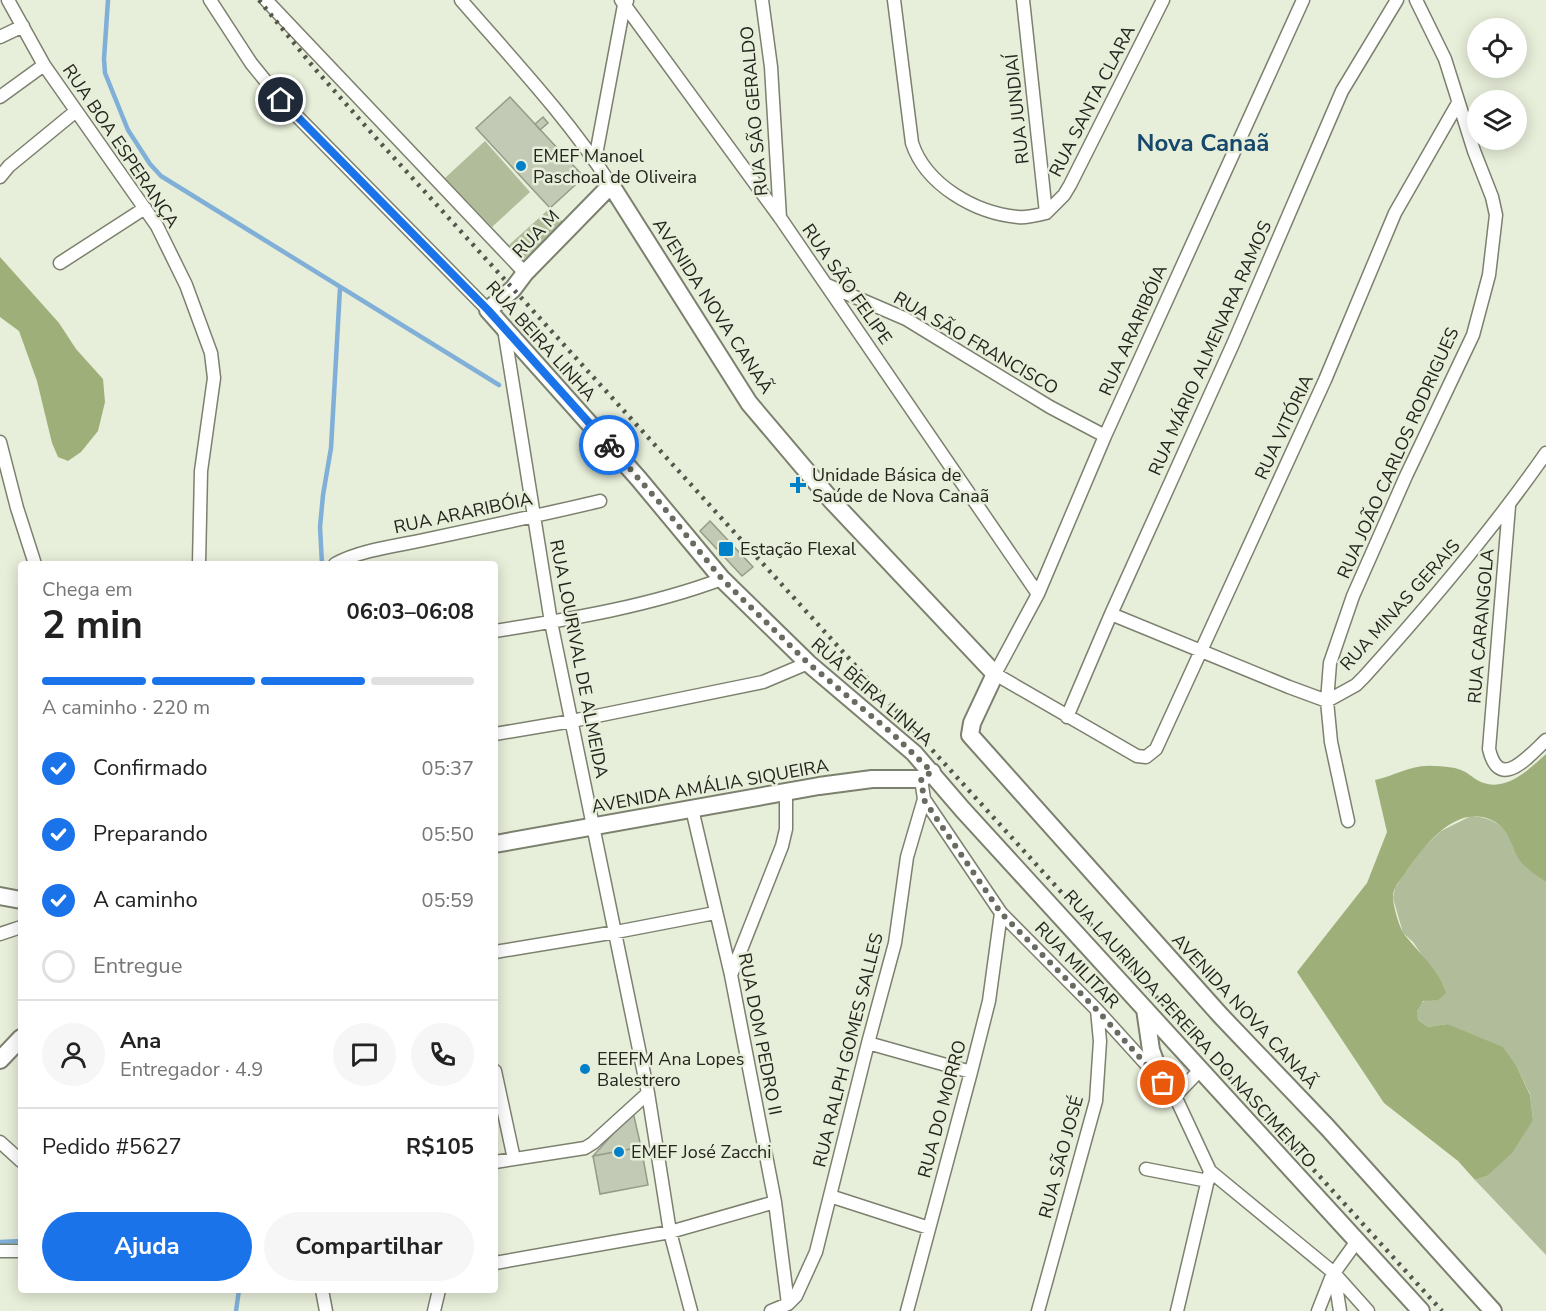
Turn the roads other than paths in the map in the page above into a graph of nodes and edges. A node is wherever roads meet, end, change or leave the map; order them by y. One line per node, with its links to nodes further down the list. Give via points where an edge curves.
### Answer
1 (8, 0): 15 (street, RUA BOA ESPERANÇA)
2 (210, 0): 30 (street, RUA BEIRA LINHA, via 251,63 281,100)
3 (266, 0): 28 (street)
4 (461, 0): 21 (street, AVENIDA NOVA CANAÃ)
5 (762, 0): 26 (street, RUA SÃO GERALDO, via 771,67)
6 (894, 0): 25 (street, via 912,142 921,164 965,200 989,212 1018,217)
7 (1023, 0): 25 (street, RUA JUNDIAÍ)
8 (1153, 0): 14 (street)
9 (1163, 0): 14 (street, RUA SANTA CLARA)
10 (1303, 0): 32 (street, RUA ARARIBÓIA)
11 (1397, 0): 43 (street, RUA MÁRIO ALMENARA RAMOS, via 1342,91)
12 (1416, 0): 19 (street, RUA JOÃO CARLOS RODRIGUES, via 1445,59)
13 (624, 2): 21 (street); 26 (street, RUA SÃO FELIPE)
14 (1155, 17): 25 (street, RUA SANTA CLARA, via 1064,195)
15 (23, 26): 16 (street); 17 (street, RUA BOA ESPERANÇA)
16 (0, 37)
17 (44, 64): 18 (street); 20 (street, RUA BOA ESPERANÇA)
18 (0, 97)
19 (1458, 103): 46 (street, RUA VITÓRIA, via 1395,213 1325,380); 49 (street, RUA JOÃO CARLOS RODRIGUES, via 1495,207 1489,275 1473,335 1343,622 1330,663)
20 (75, 111): 22 (street); 24 (street, RUA BOA ESPERANÇA)
21 (595, 160): 23 (street, AVENIDA NOVA CANAÃ)
22 (0, 177)
23 (611, 185): 28 (street, RUA M); 48 (street, AVENIDA NOVA CANAÃ, via 749,402 832,501)
24 (145, 208): 27 (street); 39 (street, RUA BOA ESPERANÇA, via 186,285 212,360 214,378 201,471)
25 (1046, 213)
26 (780, 219): 29 (street, RUA SÃO FELIPE)
27 (60, 263)
28 (525, 273): 30 (street, RUA M)
29 (827, 285): 32 (street, RUA SÃO FRANCISCO, via 906,319); 42 (street, RUA SÃO FELIPE)
30 (488, 310): 31 (street, RUA BEIRA LINHA)
31 (504, 329): 37 (street, RUA LOURIVAL DE ALMEIDA); 41 (street, RUA BEIRA LINHA, via 638,478)
32 (1105, 436): 42 (street, RUA ARARIBÓIA)
33 (0, 442): 38 (street)
34 (1546, 453): 36 (street, RUA MINAS GERAIS)
35 (600, 501): 37 (street, RUA ARARIBÓIA)
36 (1509, 506): 49 (street, RUA MINAS GERAIS, via 1364,677); 53 (street, RUA CARANGOLA, via 1489,749 1492,761 1503,770 1513,768)
37 (534, 517): 40 (street, RUA ARARIBÓIA); 44 (street, RUA LOURIVAL DE ALMEIDA)
38 (34, 561)
39 (199, 561)
40 (340, 561)
41 (722, 579): 44 (street, via 684,593); 47 (street, RUA BEIRA LINHA)
42 (1038, 594): 48 (street, RUA ARARIBÓIA)
43 (1111, 614): 46 (street); 50 (street, RUA MÁRIO ALMENARA RAMOS)
44 (551, 622): 45 (street); 51 (street, RUA LOURIVAL DE ALMEIDA)
45 (498, 631)
46 (1201, 651): 49 (street); 50 (street, RUA VITÓRIA, via 1156,749 1146,757 1137,756)
47 (808, 663): 51 (street, via 763,682); 54 (street, RUA BEIRA LINHA, via 894,735)
48 (995, 674): 50 (street); 110 (street, AVENIDA NOVA CANAÃ, via 970,735 1205,999)
49 (1327, 701): 58 (street, RUA JOÃO CARLOS RODRIGUES, via 1331,742)
50 (1067, 717)
51 (572, 721): 52 (street); 59 (street, RUA LOURIVAL DE ALMEIDA)
52 (498, 733)
53 (1546, 740)
54 (926, 775): 55 (street, AVENIDA AMÁLIA SIQUEIRA); 56 (street, RUA RALPH GOMES SALLES); 70 (street, RUA LAURINDA PEREIRA DO NASCIMENTO, via 963,810)
55 (786, 792): 57 (street, AVENIDA AMÁLIA SIQUEIRA); 69 (street, via 783,846)
56 (924, 800): 64 (street, RUA MILITAR); 73 (street, RUA RALPH GOMES SALLES, via 907,857 895,943)
57 (692, 809): 59 (street, AVENIDA AMÁLIA SIQUEIRA); 63 (street, RUA DOM PEDRO II)
58 (1348, 821)
59 (593, 826): 60 (street, AVENIDA AMÁLIA SIQUEIRA); 66 (street, RUA LOURIVAL DE ALMEIDA)
60 (498, 843)
61 (0, 896): 62 (street)
62 (18, 899)
63 (715, 913): 66 (street); 69 (street, RUA DOM PEDRO II)
64 (1001, 913): 71 (street, RUA MILITAR); 76 (street, RUA DO MORRO, via 989,1000)
65 (18, 928): 67 (street)
66 (616, 932): 68 (street); 79 (street, RUA LOURIVAL DE ALMEIDA)
67 (0, 934)
68 (498, 952)
69 (731, 975): 88 (street, RUA DOM PEDRO II)
70 (1144, 1009): 75 (street, RUA LAURINDA PEREIRA DO NASCIMENTO); 77 (street, via 1151,1050)
71 (1097, 1010): 77 (street, RUA MILITAR); 104 (street, RUA SÃO JOSÉ, via 1100,1041 1096,1101)
72 (18, 1041): 74 (street)
73 (868, 1043): 76 (street); 87 (street, RUA RALPH GOMES SALLES)
74 (0, 1060)
75 (1200, 1070): 80 (street); 91 (street, RUA LAURINDA PEREIRA DO NASCIMENTO)
76 (971, 1072): 89 (street, RUA DO MORRO)
77 (1163, 1083): 80 (street, RUA MILITAR)
78 (498, 1085): 83 (street)
79 (648, 1093): 83 (street, via 585,1148); 90 (street, RUA LOURIVAL DE ALMEIDA)
80 (1175, 1096): 86 (street, RUA MILITAR)
81 (0, 1142): 82 (street)
82 (18, 1158)
83 (514, 1159): 84 (street)
84 (498, 1162)
85 (1146, 1169): 86 (street)
86 (1209, 1176): 95 (street); 105 (street)
87 (830, 1196): 89 (street); 98 (street, RUA RALPH GOMES SALLES, via 816,1252 804,1282)
88 (775, 1202): 90 (street); 98 (street, RUA DOM PEDRO II)
89 (929, 1228): 103 (street, RUA DO MORRO)
90 (670, 1232): 94 (street); 101 (street, RUA LOURIVAL DE ALMEIDA)
91 (1357, 1241): 95 (street); 109 (street, RUA LAURINDA PEREIRA DO NASCIMENTO)
92 (0, 1251): 93 (street)
93 (18, 1251)
94 (498, 1262)
95 (1334, 1273): 106 (street); 107 (street); 108 (street)
96 (323, 1293): 99 (street)
97 (438, 1293): 100 (street)
98 (788, 1304): 102 (street)
99 (326, 1311)
100 (434, 1311)
101 (691, 1311)
102 (771, 1311)
103 (907, 1311)
104 (1038, 1311)
105 (1177, 1311)
106 (1318, 1311)
107 (1340, 1311)
108 (1368, 1311)
109 (1420, 1311)
110 (1493, 1311)

